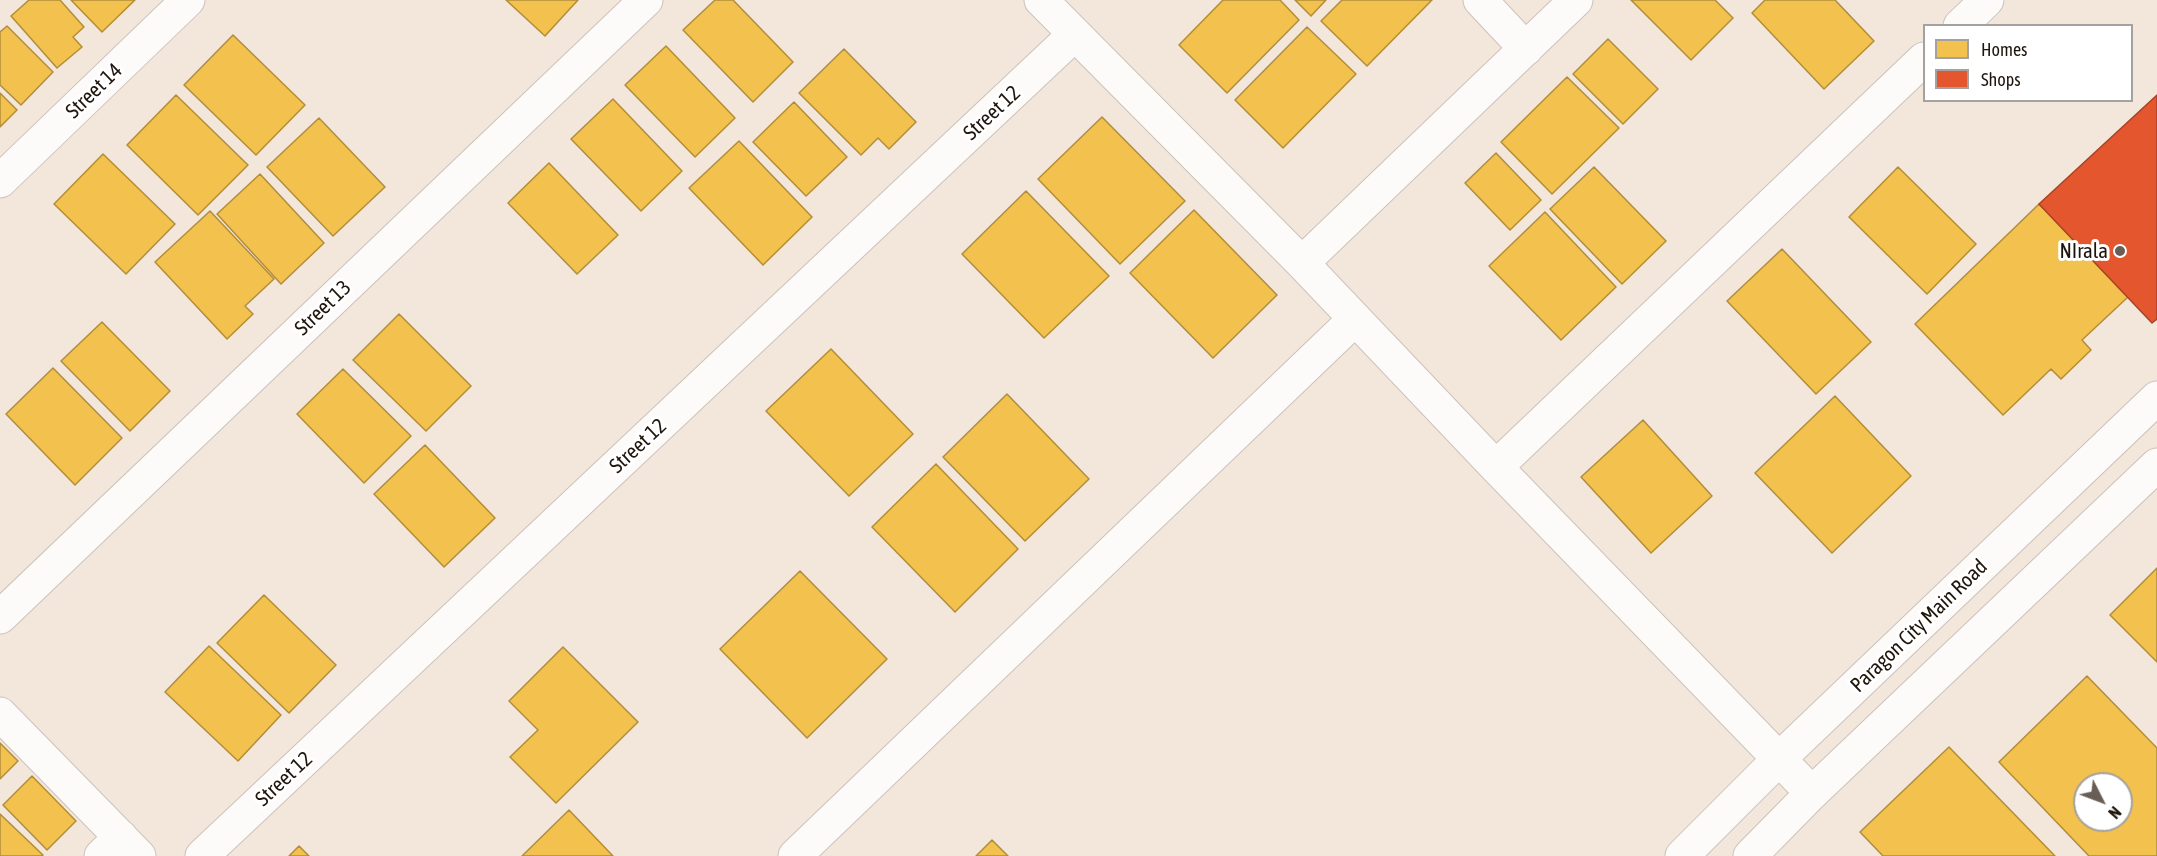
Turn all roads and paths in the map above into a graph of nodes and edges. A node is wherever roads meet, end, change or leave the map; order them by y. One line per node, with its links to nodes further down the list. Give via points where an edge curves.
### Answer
1 (188, 0): 11 (street, Street 14)
2 (646, 0): 17 (street, Street 13)
3 (1041, 0): 8 (street)
4 (1480, 0): 9 (street)
5 (1576, 0): 9 (street)
6 (1987, 0): 7 (street)
7 (1962, 24)
8 (1074, 35): 12 (street); 22 (street, Street 12)
9 (1526, 49): 12 (street)
10 (1923, 60): 16 (street)
11 (0, 181)
12 (1302, 263): 13 (street)
13 (1354, 320): 16 (street); 23 (street)
14 (2157, 398): 19 (street, Paragon City Main Road)
15 (2157, 465): 20 (street)
16 (1496, 467): 19 (street)
17 (0, 617)
18 (0, 714): 21 (street)
19 (1778, 760): 20 (street); 24 (street, Paragon City Main Road)
20 (1812, 793): 25 (street)
21 (120, 850)
22 (202, 856)
23 (795, 856)
24 (1682, 856)
25 (1750, 856)

